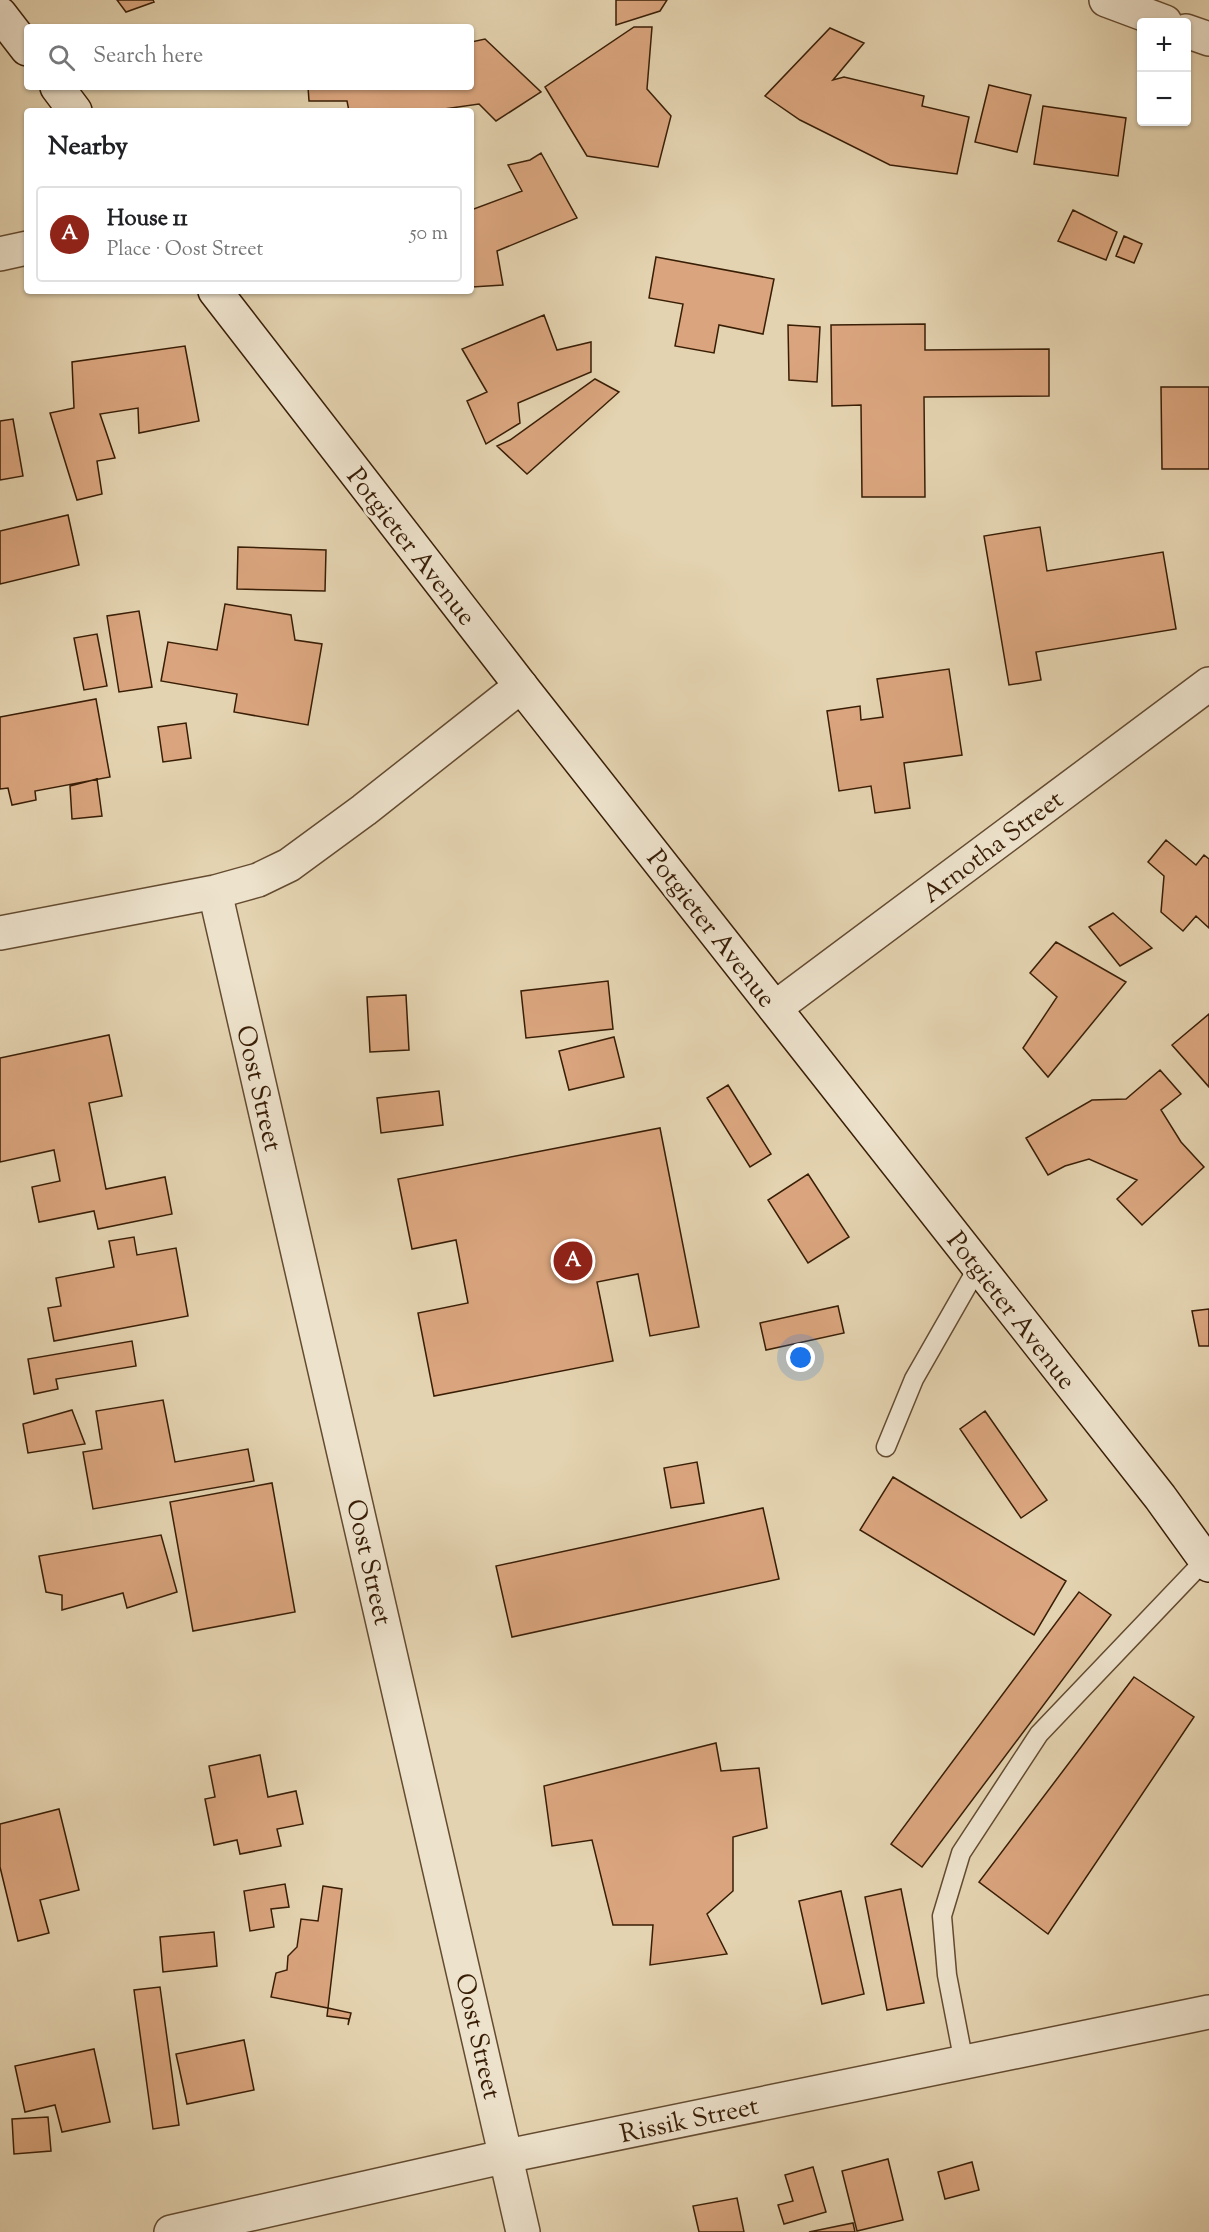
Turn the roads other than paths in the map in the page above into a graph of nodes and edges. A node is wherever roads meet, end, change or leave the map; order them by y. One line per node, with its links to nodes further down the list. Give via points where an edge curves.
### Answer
1 (1106, 0): 3 (street)
2 (0, 14): 6 (street)
3 (1154, 18)
4 (1191, 33): 5 (street)
5 (1209, 39)
6 (24, 45)
7 (59, 90): 8 (street)
8 (73, 108)
9 (24, 249): 10 (street)
10 (0, 254)
11 (217, 294): 13 (street, Potgieter Avenue)
12 (1209, 684): 16 (street, Arnotha Street)
13 (521, 686): 14 (street, via 290,865 248,884); 16 (street, Potgieter Avenue)
14 (215, 892): 15 (street); 22 (street, Oost Street)
15 (0, 933)
16 (775, 1008): 17 (street, Potgieter Avenue)
17 (978, 1267): 18 (lane, via 914,1379); 19 (street, Potgieter Avenue)
18 (886, 1448)
19 (1208, 1561): 21 (lane, via 1039,1734 961,1853 942,1916 947,1975)
20 (1209, 2012): 21 (street, Rissik Street)
21 (964, 2063): 22 (street, Rissik Street)
22 (507, 2156): 23 (street, Rissik Street); 24 (street, Oost Street)
23 (171, 2232)
24 (523, 2232)

